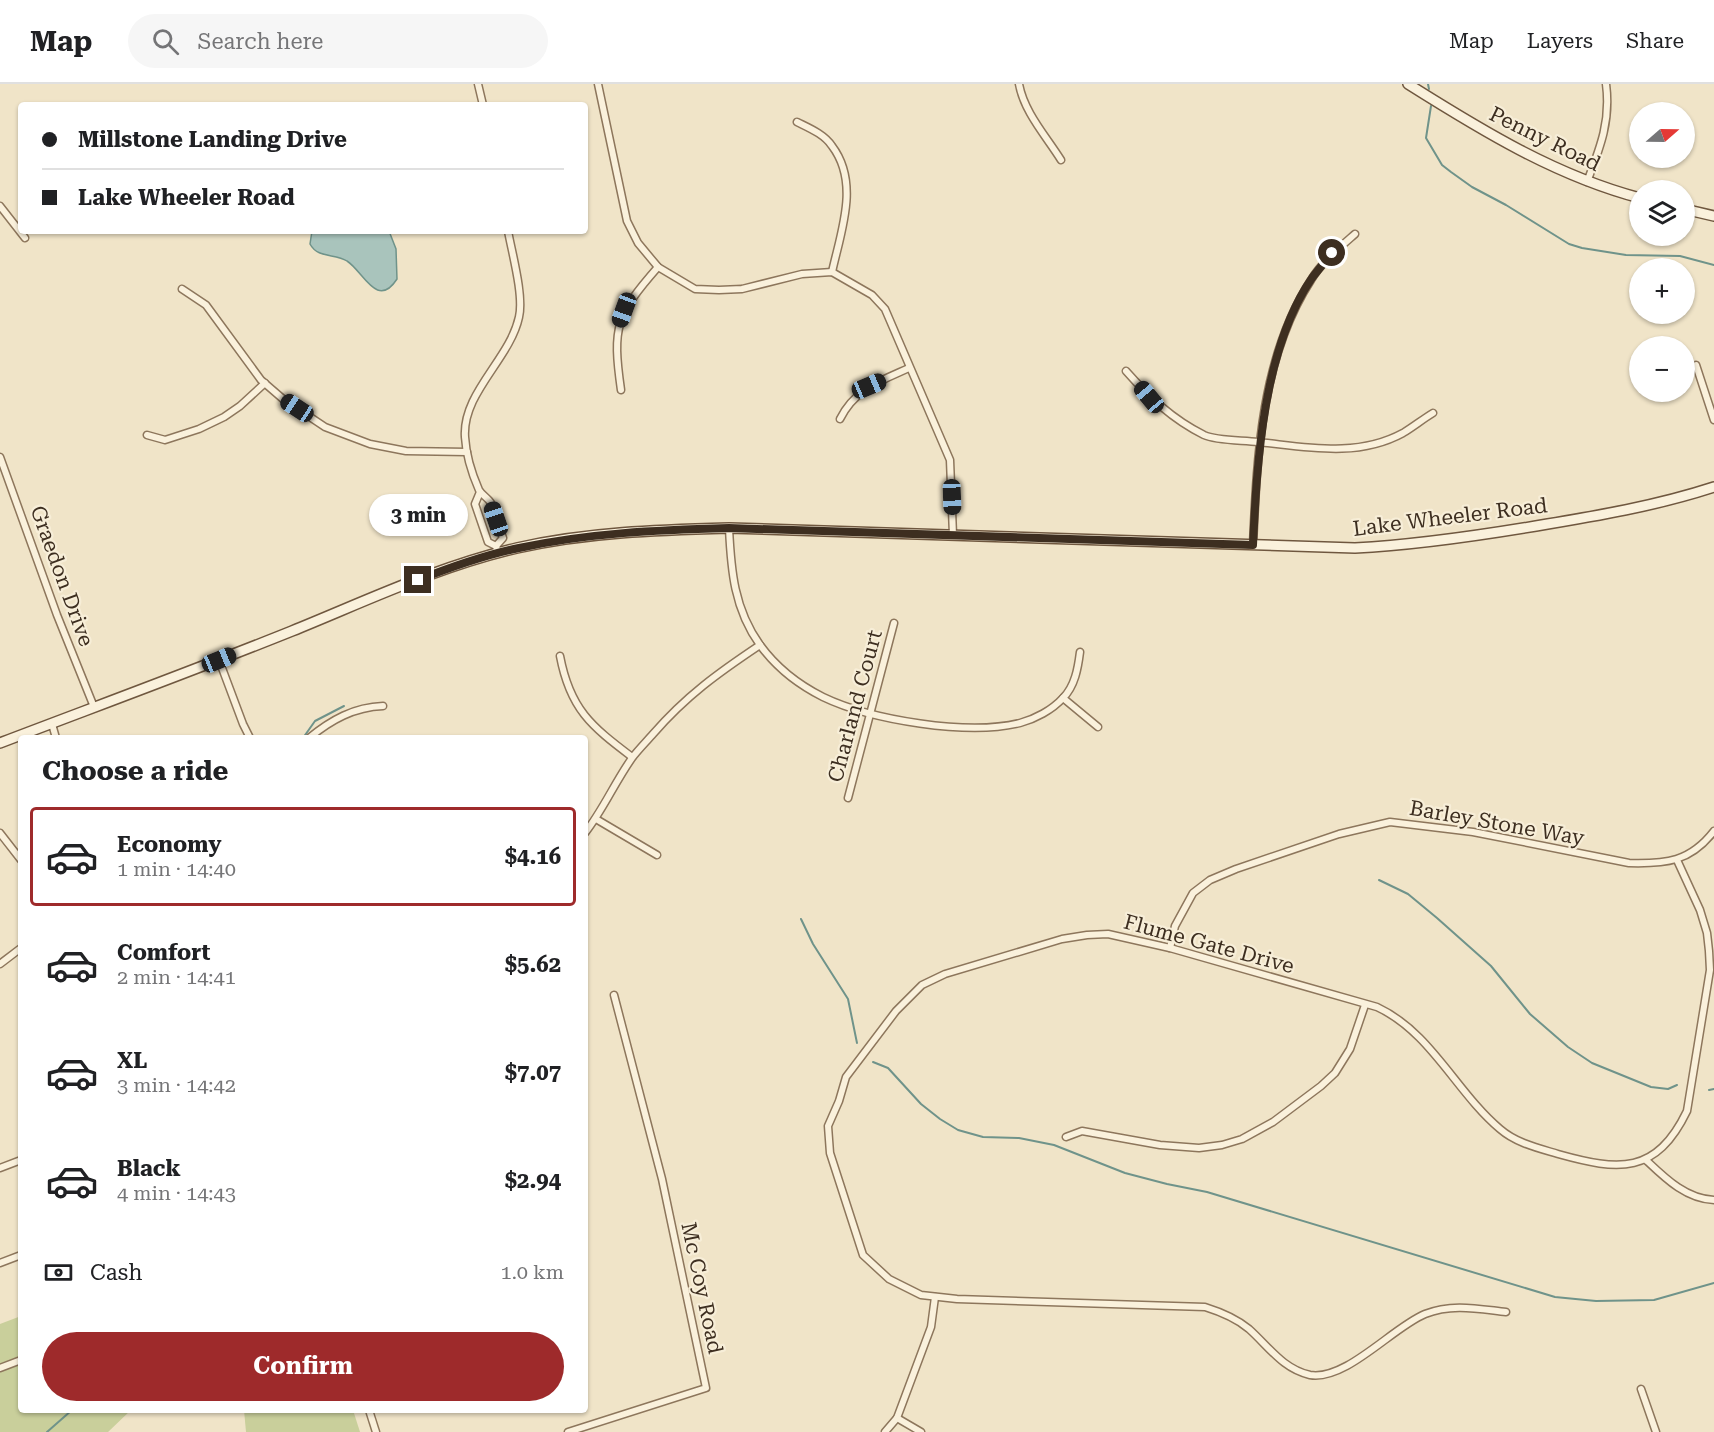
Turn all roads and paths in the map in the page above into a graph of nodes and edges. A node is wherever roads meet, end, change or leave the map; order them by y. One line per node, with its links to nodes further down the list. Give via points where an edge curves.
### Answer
1 (478, 84): 6 (street)
2 (598, 84): 19 (street, via 627,221 638,243)
3 (1019, 84): 8 (street, via 1033,117)
4 (1408, 84): 9 (street, Penny Road, via 1479,128)
5 (1606, 84): 9 (street, via 1609,105 1604,138)
6 (482, 102)
7 (797, 122): 20 (street, via 831,144 848,184)
8 (1061, 160)
9 (1587, 182): 10 (street, Penny Road)
10 (1629, 195)
11 (0, 206): 14 (street)
12 (1695, 211): 13 (street)
13 (1714, 216)
14 (18, 229)
15 (22, 234): 18 (street)
16 (509, 234): 32 (street, via 520,316 503,354 474,399 466,420)
17 (1355, 234): 31 (street, via 1332,253 1300,297 1278,356)
18 (25, 238)
19 (658, 267): 20 (street, via 695,289 719,290); 26 (street, via 624,310 617,331)
20 (832, 272): 23 (street, via 872,295 885,309)
21 (182, 289): 25 (street, via 206,304)
22 (1696, 365): 29 (street)
23 (909, 368): 28 (street, via 869,386 846,406); 37 (street, via 950,460)
24 (1126, 371): 31 (street, via 1168,413 1206,436)
25 (265, 383): 30 (street, via 232,412 199,429 165,440); 32 (street, via 325,427 370,444 406,451)
26 (621, 390)
27 (1433, 413): 31 (street, via 1401,434 1354,448 1329,450)
28 (840, 419)
29 (1714, 420)
30 (147, 435)
31 (1260, 442): 38 (street)
32 (467, 452): 35 (street)
33 (0, 457): 47 (street, Graedon Drive)
34 (1714, 487): 38 (street, Lake Wheeler Road, via 1654,504 1476,536 1386,547)
35 (480, 492): 39 (street, via 476,504 488,543); 39 (street, via 490,501 502,538)
36 (729, 528): 37 (street, Lake Wheeler Road); 39 (street, Lake Wheeler Road, via 585,536); 41 (street, via 730,570 744,617)
37 (953, 535): 38 (street, Lake Wheeler Road)
38 (1253, 545)
39 (497, 550): 44 (street, Lake Wheeler Road)
40 (894, 623): 48 (street, Charland Court)
41 (760, 645): 48 (street, via 809,689); 57 (street, via 692,693)
42 (1080, 652): 45 (street, via 1078,669)
43 (560, 656): 57 (street, via 568,689 583,714)
44 (219, 660): 47 (street, Lake Wheeler Road); 53 (street)
45 (1063, 698): 48 (street, via 1037,717 1004,726 952,726); 50 (street)
46 (382, 706): 54 (street, via 347,713)
47 (94, 707): 49 (street, Lake Wheeler Road)
48 (870, 714): 58 (street, Charland Court)
49 (52, 724): 51 (street, Lake Wheeler Road); 52 (street)
50 (1098, 727)
51 (22, 735)
52 (55, 735)
53 (248, 735)
54 (313, 735)
55 (18, 736): 56 (street, Lake Wheeler Road)
56 (0, 743)
57 (632, 758): 59 (street)
58 (848, 798)
59 (596, 819): 60 (street); 63 (street)
60 (588, 829)
61 (1714, 831): 65 (street, Barley Stone Way, via 1701,846)
62 (0, 833): 64 (street)
63 (657, 855)
64 (18, 856)
65 (1677, 860): 66 (street, Barley Stone Way, via 1629,863 1473,832 1390,822 1339,834 1210,880 1193,893 1175,926); 72 (street, Flume Gate Drive, via 1707,933 1710,970 1687,1111 1669,1140)
66 (1170, 948): 70 (street, Flume Gate Drive); 78 (street, Flume Gate Drive, via 1108,934 1087,935 945,974 922,985 896,1011 846,1077 828,1126 830,1153 863,1255 889,1279 921,1295)
67 (18, 950): 68 (street)
68 (0, 964)
69 (614, 995): 86 (street, Mc Coy Road, via 662,1179 706,1388)
70 (1365, 1005): 71 (street, via 1350,1049 1335,1073 1273,1122 1242,1139 1199,1148 1082,1131); 72 (street, Flume Gate Drive, via 1390,1013 1406,1026 1483,1112 1514,1139 1599,1164 1616,1166)
71 (1066, 1137)
72 (1646, 1160): 75 (street, via 1682,1190)
73 (18, 1161): 74 (street)
74 (0, 1168)
75 (1714, 1200)
76 (18, 1256): 77 (street)
77 (0, 1263)
78 (935, 1297): 79 (street, Flume Gate Drive, via 1205,1307 1226,1314 1249,1329 1295,1371 1314,1375 1338,1372 1424,1314 1466,1307); 84 (street, via 931,1328)
79 (1506, 1312)
80 (18, 1361): 81 (street)
81 (0, 1368)
82 (1641, 1389): 89 (street)
83 (370, 1413): 85 (street)
84 (897, 1418): 87 (street); 88 (street)
85 (376, 1432)
86 (568, 1432)
87 (885, 1432)
88 (921, 1432)
89 (1656, 1432)

